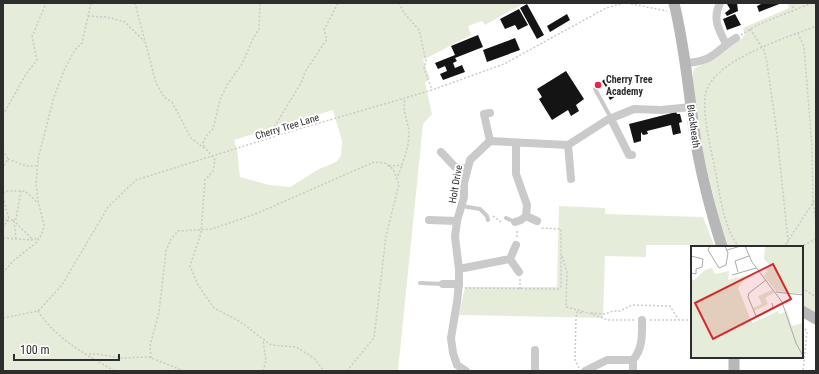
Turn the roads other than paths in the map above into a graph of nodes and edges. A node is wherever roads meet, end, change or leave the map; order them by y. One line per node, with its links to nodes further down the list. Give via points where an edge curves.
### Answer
1 (720, 3): 4 (street, via 715,16 716,23)
2 (676, 8): 5 (main road, Blackheath)
3 (736, 38): 4 (street)
4 (726, 44): 5 (street, via 714,56 697,63)
5 (685, 63): 7 (main road, Blackheath)
6 (595, 88): 9 (lane)
7 (691, 107): 9 (street, via 634,109); 26 (main road, Blackheath, via 697,150)
8 (490, 113): 10 (street, via 484,114)
9 (611, 119): 12 (street); 14 (street)
10 (490, 142): 11 (street); 15 (street, Holt Drive, via 470,160)
11 (516, 143): 12 (street); 18 (street, via 516,174 527,205)
12 (568, 144): 16 (street)
13 (441, 152): 15 (street, via 455,167)
14 (628, 155)
15 (466, 170): 17 (street, Holt Drive)
16 (571, 179)
17 (462, 206): 21 (lane, via 480,210 488,216); 22 (street, Holt Drive)
18 (526, 216): 23 (street); 24 (street)
19 (506, 218): 24 (lane)
20 (430, 220): 22 (street)
21 (488, 220)
22 (457, 221): 28 (street, Holt Drive, via 455,237)
23 (537, 221)
24 (515, 222)
25 (516, 245): 27 (street)
26 (722, 246)
27 (510, 259): 28 (street); 29 (street)
28 (459, 269): 32 (street, Holt Drive)
29 (518, 272)
30 (420, 283): 31 (lane)
31 (443, 284): 32 (street)
32 (459, 286): 39 (street, Holt Drive, via 450,338 457,365)
33 (803, 312): 34 (main road)
34 (816, 319)
35 (642, 320): 38 (street, via 642,342 639,353)
36 (535, 350): 40 (street)
37 (734, 358): 43 (main road)
38 (633, 360): 41 (street, via 607,360); 42 (street)
39 (466, 371)
40 (535, 371)
41 (585, 371)
42 (633, 371)
43 (734, 371)

